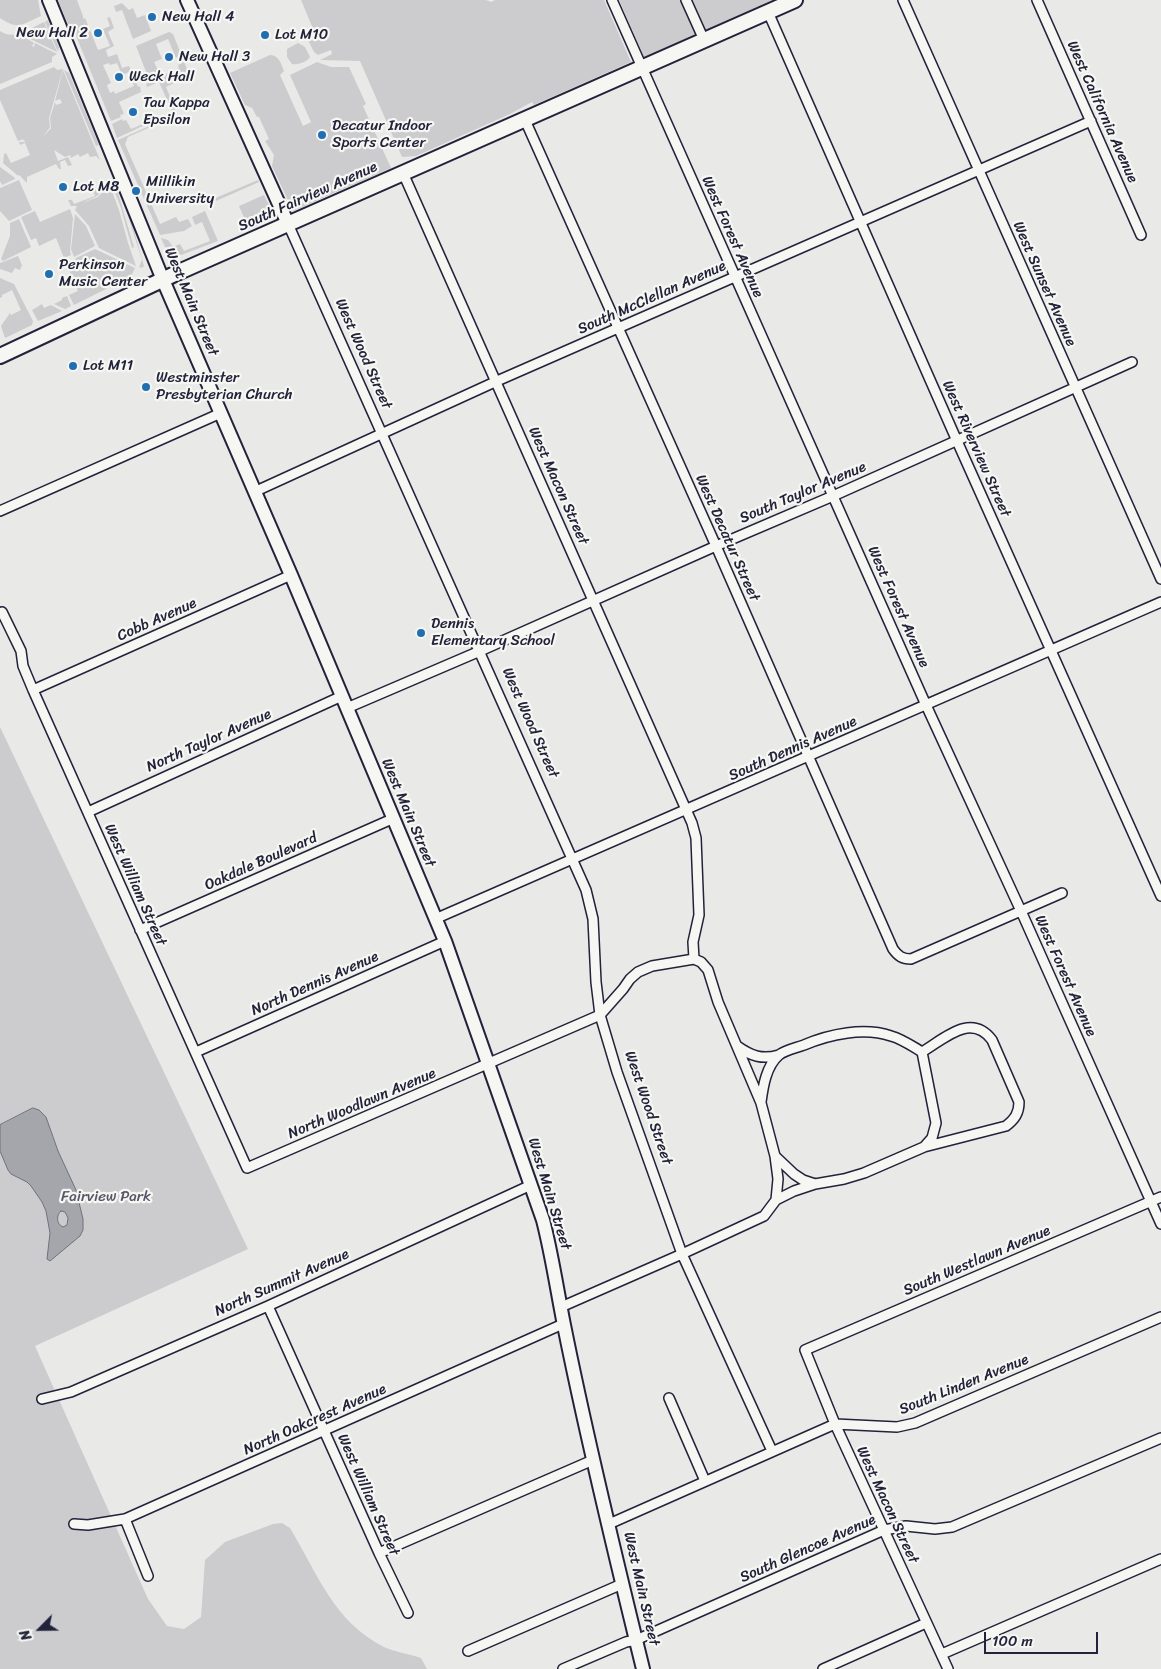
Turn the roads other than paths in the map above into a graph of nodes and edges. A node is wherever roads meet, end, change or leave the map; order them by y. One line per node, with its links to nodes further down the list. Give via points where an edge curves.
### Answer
1 (49, 0): 19 (street, West Main Street)
2 (187, 0): 16 (street, West Wood Street)
3 (612, 0): 10 (street, West Forest Avenue)
4 (686, 0): 9 (street)
5 (795, 0): 8 (main road, South Fairview Avenue)
6 (903, 0): 13 (street, West Sunset Avenue)
7 (1037, 0): 12 (street, West California Avenue)
8 (768, 12): 9 (main road, South Fairview Avenue); 15 (street, West Riverview Street)
9 (704, 40): 10 (main road, South Fairview Avenue)
10 (642, 67): 11 (main road, South Fairview Avenue); 18 (street, West Forest Avenue)
11 (525, 120): 14 (main road, South Fairview Avenue); 20 (street, West Decatur Street)
12 (1091, 121): 13 (street, South McClellan Avenue); 17 (street, West California Avenue)
13 (978, 170): 15 (street, South McClellan Avenue); 24 (street, West Sunset Avenue)
14 (403, 173): 16 (main road, South Fairview Avenue); 23 (street, West Macon Street)
15 (861, 222): 18 (street, South McClellan Avenue); 27 (street, West Riverview Street)
16 (288, 224): 19 (main road, South Fairview Avenue); 26 (street, West Wood Street)
17 (1142, 235)
18 (734, 277): 20 (street, South McClellan Avenue); 29 (street, West Forest Avenue)
19 (163, 280): 21 (main road, South Fairview Avenue); 25 (street, West Main Street)
20 (618, 329): 23 (street, South McClellan Avenue); 31 (street, West Decatur Street)
21 (0, 356)
22 (1132, 362): 24 (street, South Taylor Avenue)
23 (497, 381): 26 (street, South McClellan Avenue); 34 (street, West Macon Street)
24 (1075, 389): 27 (street, South Taylor Avenue); 33 (street, West Sunset Avenue)
25 (221, 413): 28 (street, West Main Street); 30 (street)
26 (381, 434): 28 (street, South McClellan Avenue); 38 (street, West Wood Street)
27 (957, 441): 29 (street, South Taylor Avenue); 37 (street, West Riverview Street)
28 (254, 492): 32 (street, West Main Street)
29 (833, 496): 31 (street, South Taylor Avenue); 41 (street, West Forest Avenue)
30 (0, 511)
31 (716, 546): 34 (street, South Taylor Avenue); 43 (street, West Decatur Street)
32 (291, 575): 39 (street, Cobb Avenue); 40 (street, West Main Street)
33 (1161, 579)
34 (593, 600): 38 (street, South Taylor Avenue); 44 (street, West Macon Street)
35 (1161, 602): 37 (street, South Dennis Avenue)
36 (2, 612): 39 (street, West William Street, via 21,650 23,666)
37 (1050, 650): 41 (street, South Dennis Avenue); 49 (street, West Riverview Street)
38 (480, 651): 42 (street, South Taylor Avenue); 47 (street, West Wood Street)
39 (33, 690): 45 (street, West William Street)
40 (342, 696): 42 (street, West Main Street); 45 (street, North Taylor Avenue)
41 (926, 705): 43 (street, South Dennis Avenue); 50 (street, West Forest Avenue)
42 (347, 708): 46 (street, West Main Street)
43 (809, 757): 44 (street, South Dennis Avenue); 50 (street, West Decatur Street, via 898,956 911,959)
44 (686, 810): 47 (street, South Dennis Avenue); 54 (street, West Macon Street, via 696,838 700,915 693,942)
45 (88, 812): 52 (street, West William Street)
46 (392, 818): 51 (street, West Main Street); 52 (street, Oakdale Boulevard)
47 (572, 859): 51 (street, South Dennis Avenue); 55 (street, West Wood Street, via 591,904)
48 (1062, 894): 50 (street)
49 (1161, 896)
50 (1021, 911): 69 (street, West Forest Avenue)
51 (435, 919): 53 (street, West Main Street)
52 (140, 930): 57 (street, West William Street)
53 (444, 941): 57 (street, North Dennis Avenue); 60 (street, West Main Street)
54 (694, 959): 55 (street, via 652,966 638,972); 56 (street, via 708,970)
55 (600, 1015): 60 (street, North Woodlawn Avenue); 71 (street, West Wood Street)
56 (737, 1046): 59 (street, via 758,1057); 61 (street)
57 (196, 1052): 64 (street, West William Street)
58 (922, 1052): 59 (street, via 891,1036 869,1031 814,1041); 62 (street, via 936,1123 932,1138); 62 (street, via 967,1027 978,1027 992,1040 1019,1102 1016,1117 1006,1126)
59 (779, 1055): 61 (street, via 768,1071)
60 (488, 1064): 64 (street, North Woodlawn Avenue); 66 (street, West Main Street)
61 (760, 1103): 63 (street)
62 (924, 1147): 65 (street, via 864,1173)
63 (775, 1156): 65 (street, via 794,1174); 68 (street)
64 (247, 1168)
65 (815, 1184): 68 (street)
66 (531, 1185): 72 (street, North Summit Avenue); 73 (street, West Main Street, via 551,1253)
67 (1161, 1197): 69 (street, South Westlawn Avenue)
68 (776, 1200): 71 (street, via 764,1216)
69 (1151, 1202): 70 (street, West Forest Avenue); 76 (street, South Westlawn Avenue)
70 (1161, 1224)
71 (682, 1254): 73 (street); 82 (street, West Wood Street)
72 (268, 1306): 78 (street, North Summit Avenue, via 70,1392); 80 (street, West William Street)
73 (560, 1307): 75 (street, West Main Street)
74 (1161, 1317): 79 (street, South Linden Avenue, via 915,1423 897,1427)
75 (564, 1324): 80 (street, North Oakcrest Avenue); 83 (street, West Main Street)
76 (805, 1350): 79 (street, West Macon Street)
77 (669, 1398): 84 (street)
78 (42, 1399)
79 (835, 1424): 82 (street, South Linden Avenue); 88 (street, West Macon Street)
80 (324, 1432): 85 (street, North Oakcrest Avenue); 89 (street, West William Street)
81 (1161, 1438): 88 (street, South Glencoe Avenue, via 952,1528 906,1526)
82 (772, 1451): 84 (street, South Linden Avenue)
83 (593, 1460): 87 (street, West Main Street); 89 (street)
84 (705, 1481): 87 (street, South Linden Avenue)
85 (125, 1519): 86 (street, North Oakcrest Avenue); 91 (street)
86 (74, 1524)
87 (609, 1524): 92 (street, West Main Street)
88 (884, 1530): 94 (street, West Macon Street); 95 (street, South Glencoe Avenue)
89 (379, 1553): 93 (street, West William Street)
90 (1161, 1559): 97 (street)
91 (148, 1576)
92 (622, 1584): 95 (street, West Main Street); 96 (street)
93 (408, 1613)
94 (926, 1623): 97 (street, West Macon Street); 100 (street)
95 (636, 1640): 98 (street, South Glencoe Avenue); 99 (street, West Main Street)
96 (468, 1651)
97 (942, 1654): 101 (street, West Macon Street)
98 (563, 1669)
99 (643, 1669)
100 (824, 1669)
101 (948, 1669)

